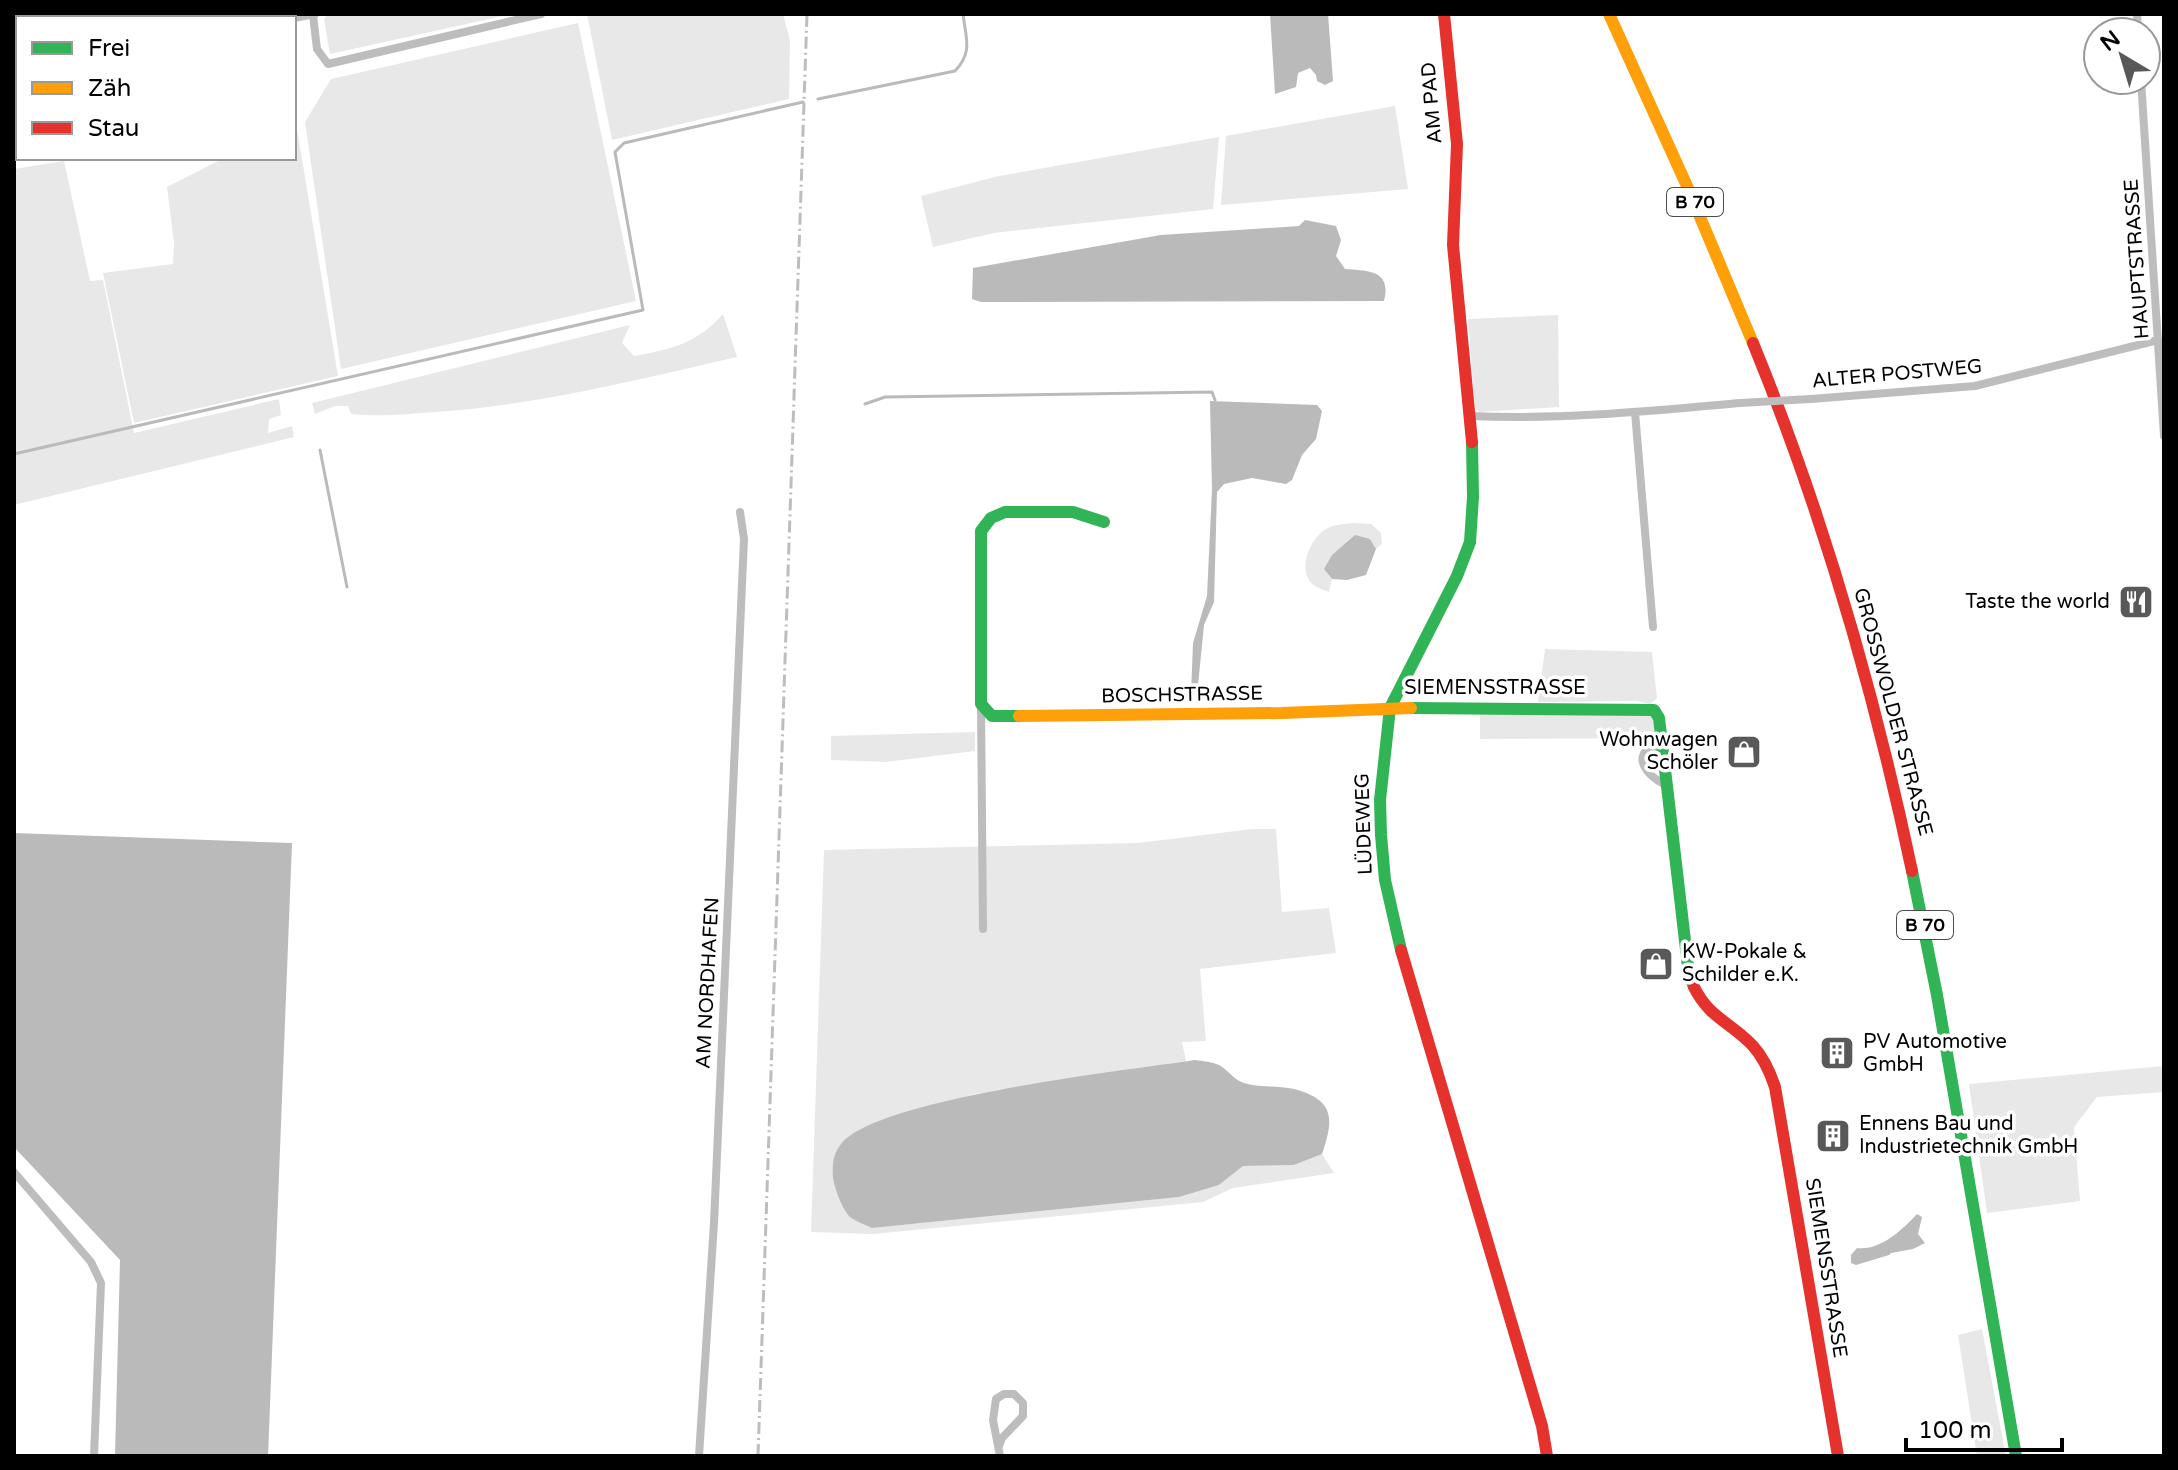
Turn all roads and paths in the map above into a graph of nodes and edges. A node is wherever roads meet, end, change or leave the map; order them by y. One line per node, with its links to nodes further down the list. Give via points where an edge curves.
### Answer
1 (541, 14): 4 (street, via 328,64 317,49)
2 (1444, 14): 6 (street, AM PAD)
3 (1609, 14): 26 (street, GROSSWOLDER STRASSE / B 70, via 1705,225 1773,394 1877,716 1927,935)
4 (314, 15)
5 (2142, 96): 7 (street, HAUPTSTRASSE)
6 (1457, 188): 10 (street, LÜDEWEG, via 1453,245)
7 (2160, 314): 8 (street, HAUPTSTRASSE)
8 (2158, 340): 9 (street, ALTER POSTWEG, bridge, via 1975,386); 11 (street, HAUPTSTRASSE)
9 (1635, 412): 10 (street, ALTER POSTWEG); 14 (street)
10 (1471, 416): 16 (street, LÜDEWEG, via 1470,542)
11 (2164, 436)
12 (740, 512): 23 (street, AM NORDHAFEN, via 744,539)
13 (1104, 522): 15 (street, via 1073,512 1005,512 985,523)
14 (1653, 627)
15 (981, 704): 16 (street, BOSCHSTRASSE, via 992,716 1064,717); 19 (street)
16 (1390, 708): 17 (street, SIEMENSSTRASSE, via 1644,708 1659,718); 24 (street, LÜDEWEG, via 1380,824 1394,923)
17 (1663, 750): 18 (street, SIEMENSSTRASSE); 18 (street, via 1648,748 1642,760 1645,769)
18 (1666, 785): 25 (street, SIEMENSSTRASSE, via 1689,975 1712,1013 1758,1052 1776,1091)
19 (983, 929)
20 (14, 1172): 22 (street, via 91,1262 101,1283)
21 (1000, 1451): 21 (street, via 1002,1438 1023,1416 1023,1403 1014,1394 996,1399 993,1420)
22 (94, 1456)
23 (699, 1456)
24 (1547, 1456)
25 (1838, 1456)
26 (2016, 1456)

